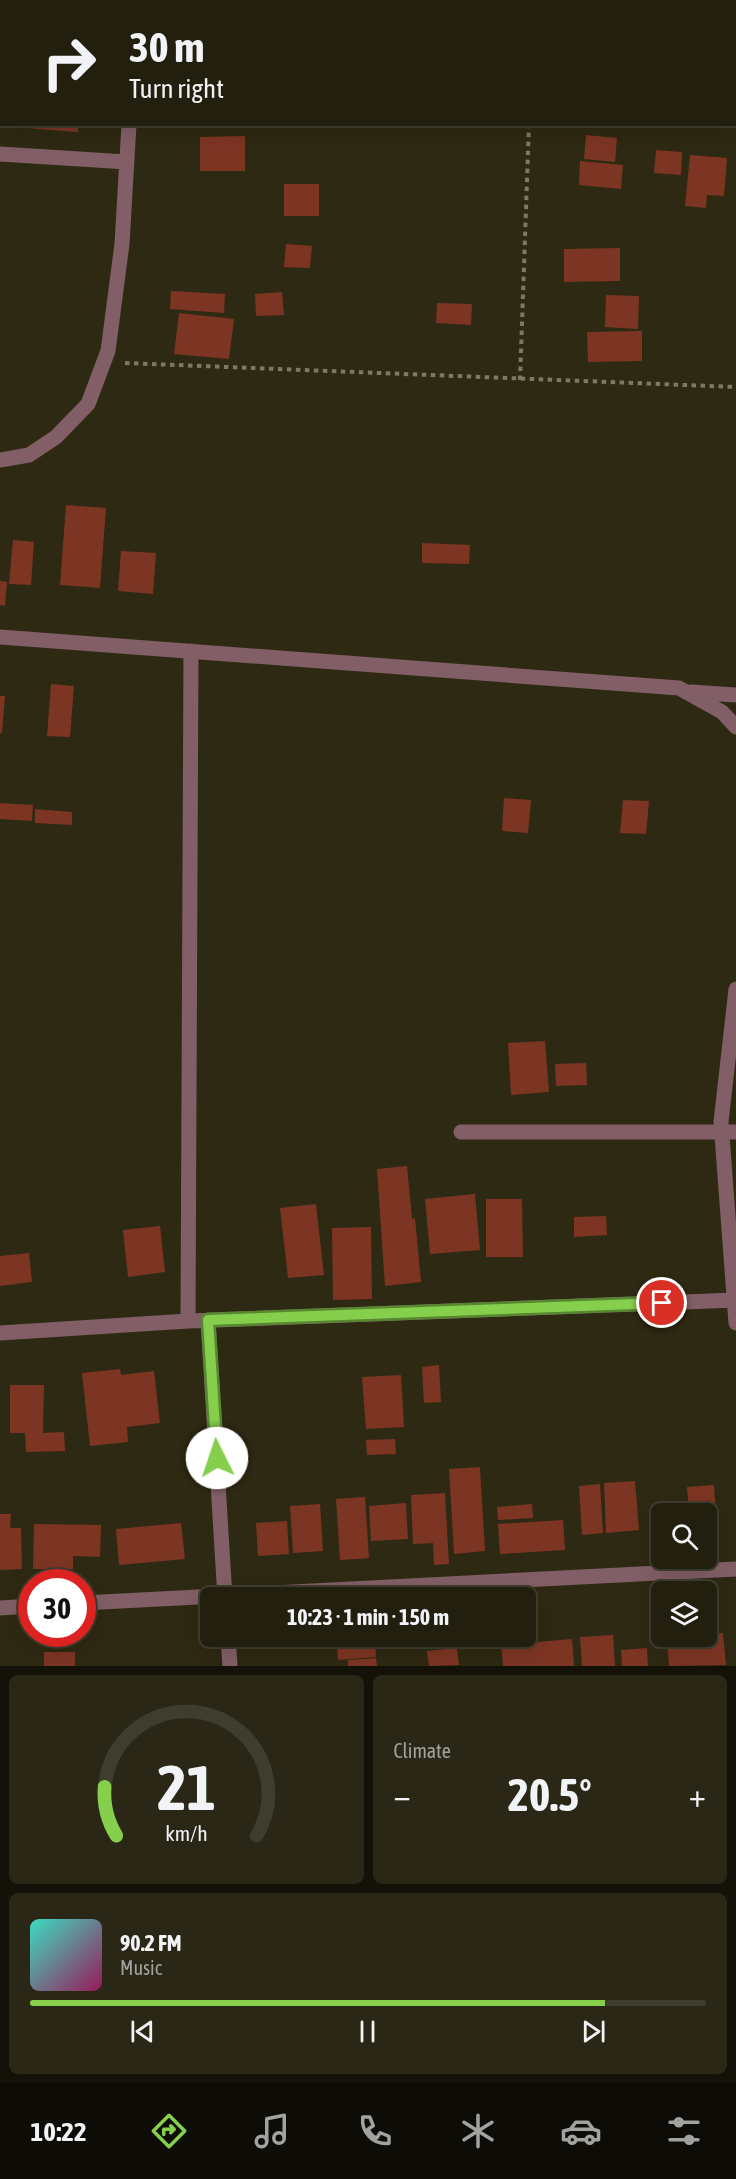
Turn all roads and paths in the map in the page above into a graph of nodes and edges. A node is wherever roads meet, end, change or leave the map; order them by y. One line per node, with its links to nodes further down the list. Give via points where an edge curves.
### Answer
1 (129, 126): 4 (street)
2 (529, 126): 6 (path)
3 (0, 154): 4 (street)
4 (127, 162): 5 (street, via 122,244)
5 (104, 363): 6 (path); 8 (street, via 88,404 56,437 28,455)
6 (520, 380): 7 (path)
7 (736, 387)
8 (0, 460)
9 (0, 637): 10 (street)
10 (191, 651): 11 (street, via 679,688); 19 (street)
11 (685, 692): 12 (street); 13 (street, via 722,712)
12 (736, 695)
13 (736, 727)
14 (736, 989): 16 (street, via 721,1122)
15 (461, 1132): 16 (street)
16 (729, 1132): 17 (street)
17 (735, 1300): 18 (street); 20 (street)
18 (208, 1320): 19 (street); 23 (street)
19 (188, 1321): 21 (street)
20 (736, 1323)
21 (0, 1332)
22 (736, 1569): 24 (street)
23 (224, 1587)
24 (395, 1587)
25 (200, 1597): 26 (street)
26 (96, 1602)
27 (18, 1607): 28 (street)
28 (0, 1608)
29 (229, 1647): 30 (street)
30 (230, 1666)

